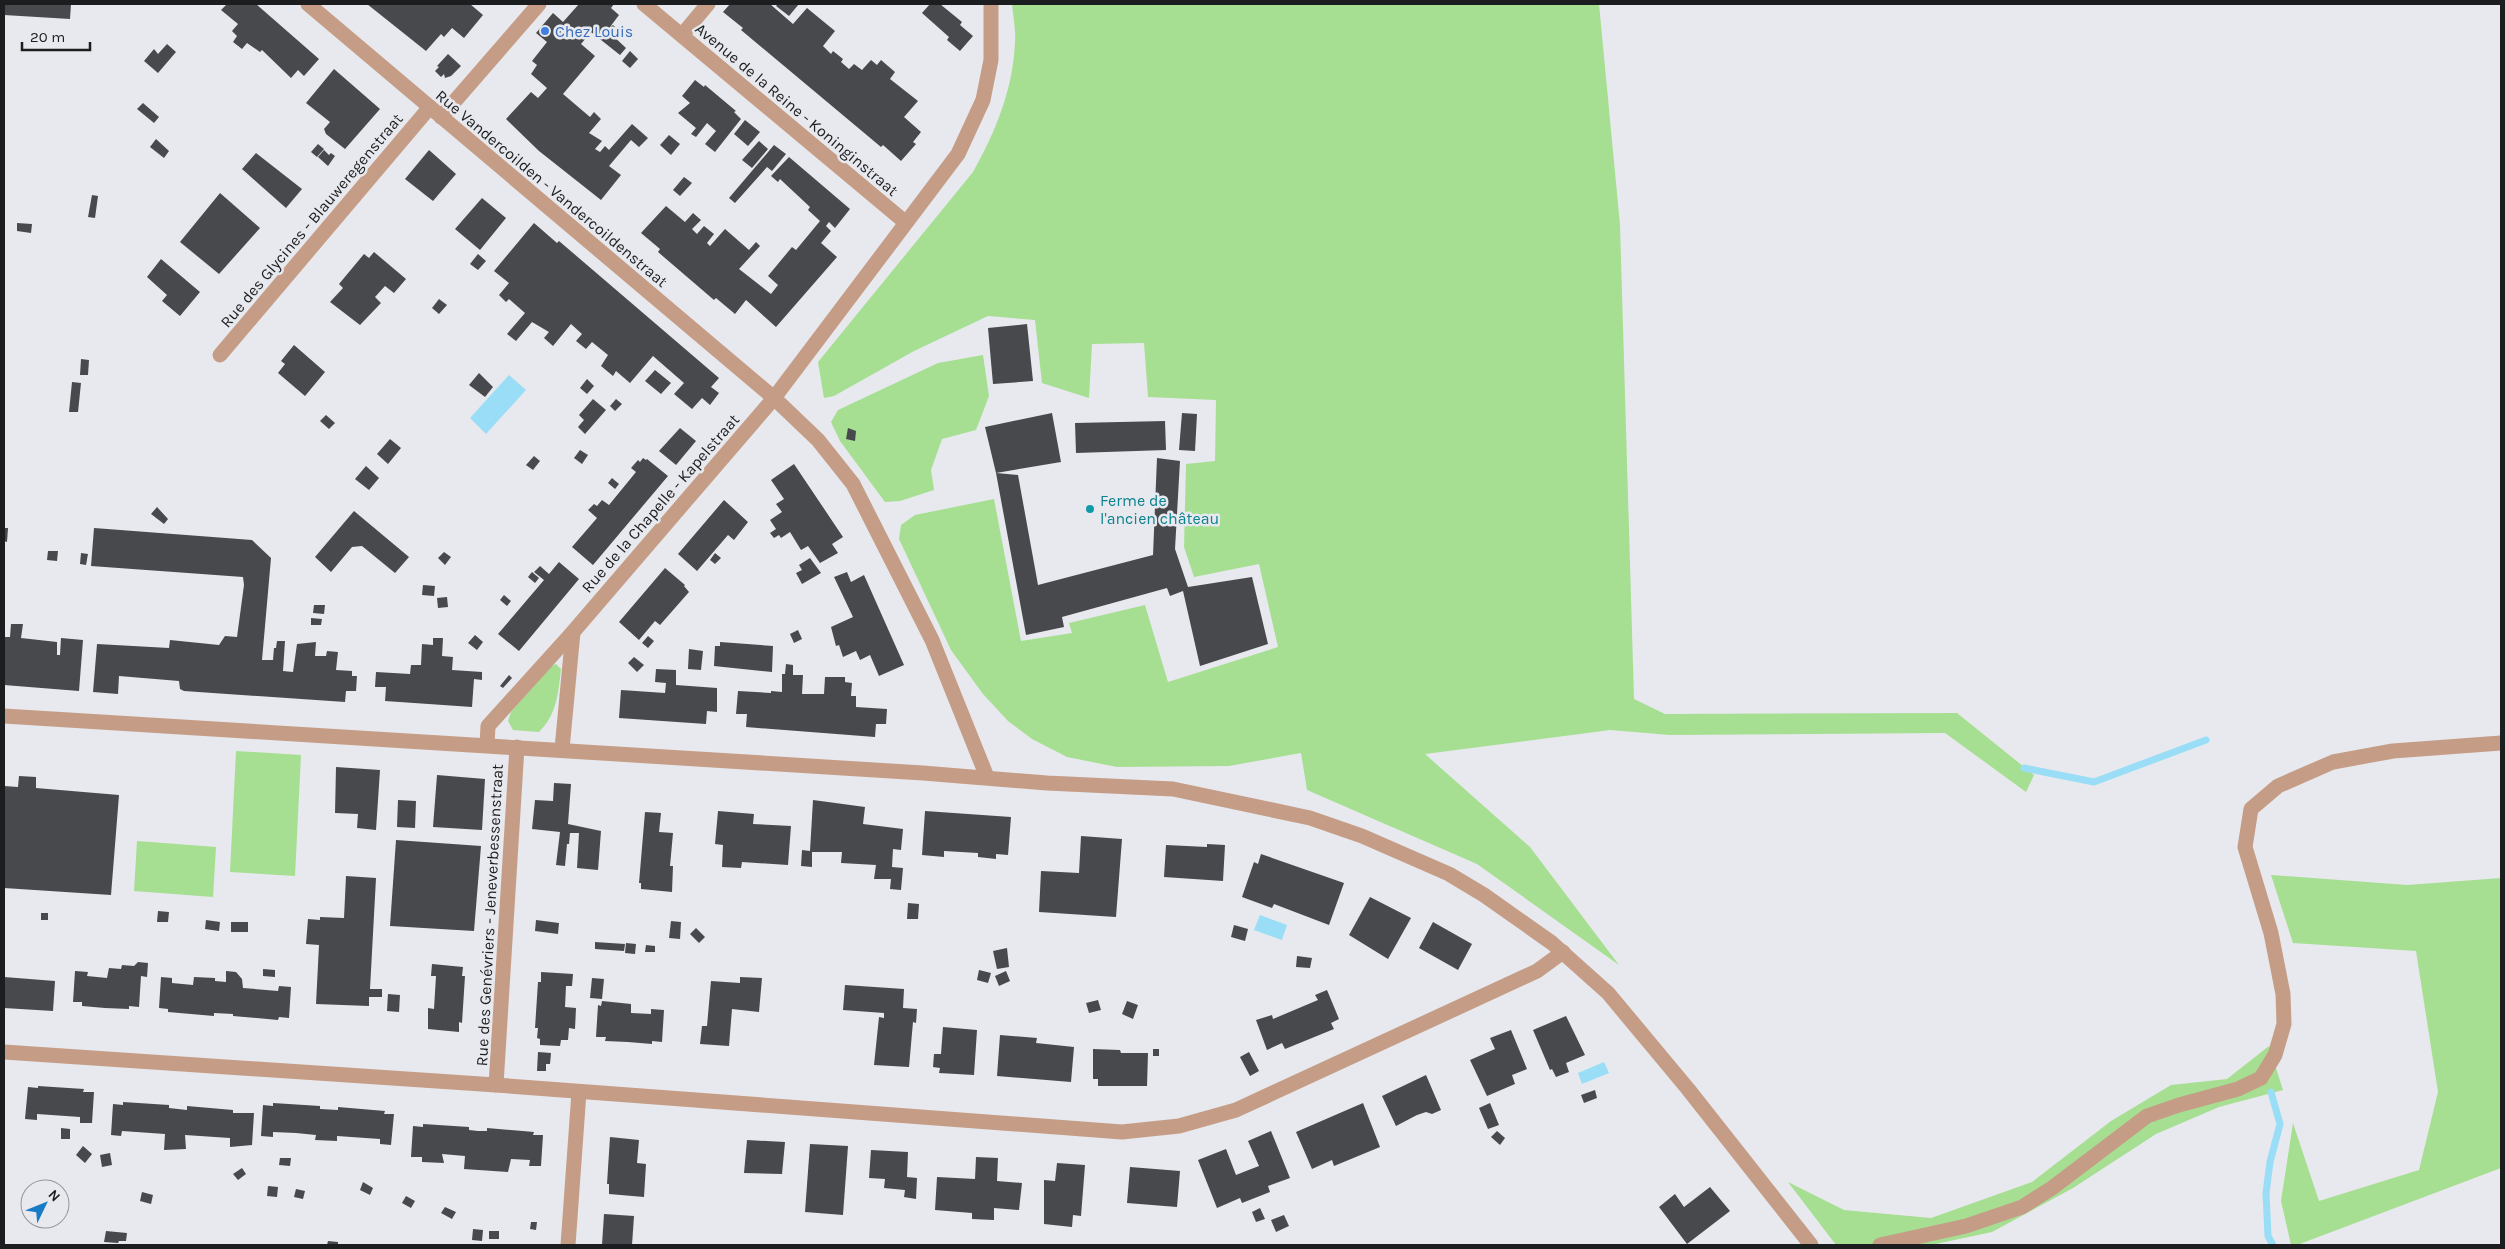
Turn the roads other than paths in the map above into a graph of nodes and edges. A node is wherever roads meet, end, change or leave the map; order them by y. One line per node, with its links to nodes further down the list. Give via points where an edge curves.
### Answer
1 (308, 4): 7 (street, Rue Vandercoilden - Vandercoildenstraat)
2 (539, 4): 8 (street)
3 (644, 4): 6 (street, Avenue de la Reine - Koninginstraat)
4 (708, 4): 6 (street)
5 (992, 4): 9 (street, Rue de la Chapelle - Kapelstraat, via 991,60 983,100 958,154)
6 (682, 35): 9 (street, Avenue de la Reine - Koninginstraat)
7 (430, 107): 8 (street, Rue Vandercoilden - Vandercoildenstraat); 10 (street, Rue des Glycines - Blauweregenstraat)
8 (441, 117): 11 (street, Rue Vandercoilden - Vandercoildenstraat)
9 (905, 222): 11 (street, Rue de la Chapelle - Kapelstraat)
10 (220, 355)
11 (774, 398): 12 (street, Rue de la Chapelle - Kapelstraat); 18 (street, Rue Vandercoilden - Vandercoildenstraat, via 818,440 853,484 932,640)
12 (573, 632): 15 (street, Rue de la Chapelle - Kapelstraat, via 488,726); 17 (street)
13 (4, 716): 15 (street)
14 (2501, 743): 25 (street, via 2393,751 2333,762 2278,786 2251,809 2245,847 2271,933 2283,994 2284,1024 2275,1054 2261,1078 2238,1089 2147,1116 2022,1207 1966,1226)
15 (487, 745): 16 (street)
16 (517, 748): 17 (street); 21 (street, Rue des Genévriers - Jeneverbessenstraat)
17 (562, 750): 18 (street)
18 (987, 778): 19 (street, via 1174,789 1310,818 1362,836 1449,874)
19 (1563, 952): 22 (street, via 1537,971 1236,1110 1179,1126 1122,1132); 24 (street, via 1614,1000)
20 (4, 1052): 21 (street)
21 (496, 1085): 22 (street)
22 (579, 1092): 23 (street)
23 (568, 1245)
24 (1811, 1245)
25 (1880, 1245)

